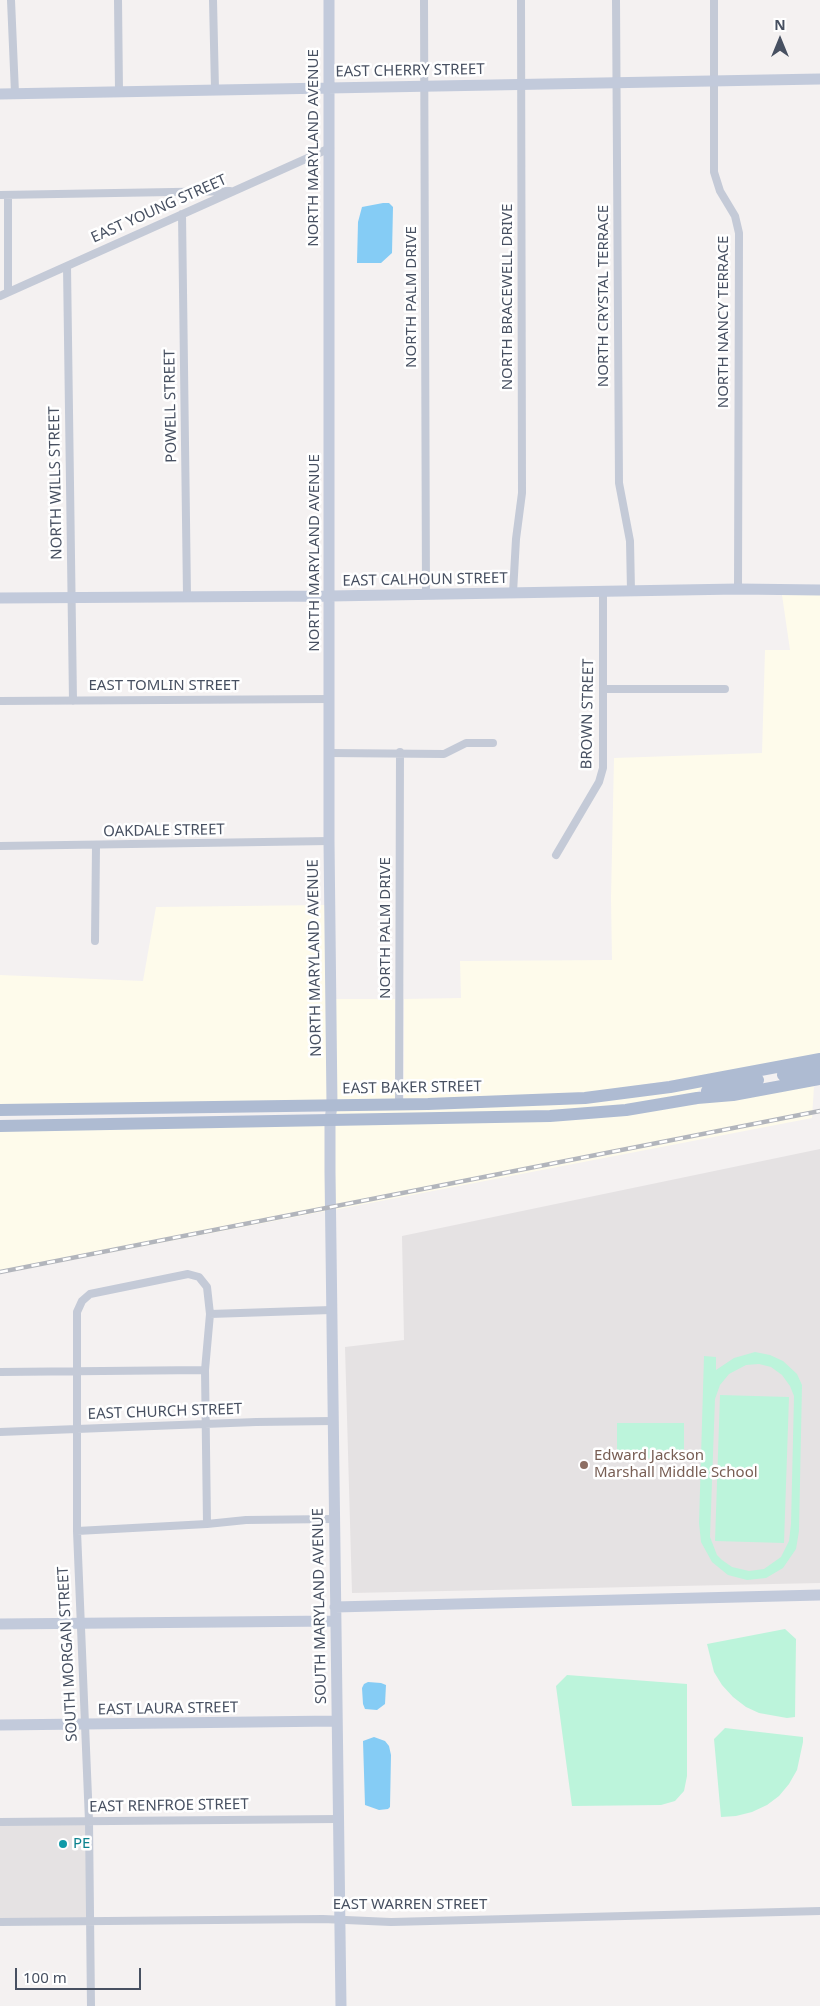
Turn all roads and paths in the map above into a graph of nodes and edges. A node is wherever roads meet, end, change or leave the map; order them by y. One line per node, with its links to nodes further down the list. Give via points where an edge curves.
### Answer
1 (11, 0): 18 (street)
2 (118, 0): 16 (street)
3 (213, 0): 15 (street)
4 (329, 0): 14 (street, NORTH MARYLAND AVENUE)
5 (424, 0): 13 (street, NORTH PALM DRIVE)
6 (521, 0): 12 (street, NORTH BRACEWELL DRIVE)
7 (616, 0): 11 (street, NORTH CRYSTAL TERRACE)
8 (714, 0): 10 (street, NORTH NANCY TERRACE)
9 (820, 79): 10 (street, EAST CHERRY STREET)
10 (714, 81): 11 (street, EAST CHERRY STREET); 26 (street, NORTH NANCY TERRACE, via 714,172 720,191 735,216 738,233)
11 (616, 82): 12 (street, EAST CHERRY STREET); 29 (street, NORTH CRYSTAL TERRACE, via 619,483 630,541)
12 (522, 84): 13 (street, EAST CHERRY STREET); 30 (street, NORTH BRACEWELL DRIVE, via 522,494)
13 (425, 86): 14 (street, EAST CHERRY STREET); 31 (street, NORTH PALM DRIVE)
14 (330, 87): 15 (street, EAST CHERRY STREET); 19 (street, NORTH MARYLAND AVENUE)
15 (215, 89): 16 (street, EAST CHERRY STREET)
16 (119, 91): 18 (street, EAST CHERRY STREET)
17 (0, 94): 18 (street, EAST CHERRY STREET)
18 (15, 94)
19 (330, 148): 20 (street, EAST YOUNG STREET); 33 (street, NORTH MARYLAND AVENUE)
20 (233, 191): 21 (street); 22 (street, EAST YOUNG STREET)
21 (4, 195): 24 (street)
22 (182, 214): 23 (street, EAST YOUNG STREET); 32 (street, POWELL STREET)
23 (67, 266): 24 (street, EAST YOUNG STREET); 34 (street, NORTH WILLS STREET)
24 (8, 292): 25 (street, EAST YOUNG STREET)
25 (0, 296)
26 (738, 590): 27 (street, EAST CALHOUN STREET); 29 (street, EAST CALHOUN STREET)
27 (820, 590)
28 (603, 591): 29 (street, EAST CALHOUN STREET); 30 (street, EAST CALHOUN STREET); 36 (street, BROWN STREET)
29 (631, 591)
30 (513, 593): 31 (street, EAST CALHOUN STREET)
31 (426, 594): 33 (street, EAST CALHOUN STREET)
32 (187, 596): 33 (street, EAST CALHOUN STREET); 34 (street, EAST CALHOUN STREET)
33 (330, 596): 38 (street, NORTH MARYLAND AVENUE)
34 (71, 597): 35 (street, EAST CALHOUN STREET); 40 (street, NORTH WILLS STREET)
35 (0, 598)
36 (603, 689): 37 (street); 47 (street, BROWN STREET, via 603,768 599,782)
37 (725, 689)
38 (329, 699): 40 (street, EAST TOMLIN STREET); 43 (street, NORTH MARYLAND AVENUE)
39 (0, 701): 40 (street, EAST TOMLIN STREET)
40 (73, 701)
41 (493, 743): 42 (street, via 466,743 444,754)
42 (400, 752): 43 (street); 53 (street, NORTH PALM DRIVE)
43 (330, 753): 44 (street, NORTH MARYLAND AVENUE)
44 (329, 841): 46 (street, OAKDALE STREET); 54 (street, NORTH MARYLAND AVENUE)
45 (0, 846): 46 (street, OAKDALE STREET)
46 (96, 846): 48 (street)
47 (556, 854)
48 (95, 941)
49 (820, 1059): 53 (main road, EAST BAKER STREET, via 623,1094 549,1100)
50 (820, 1068): 52 (main road, via 713,1089)
51 (820, 1079): 52 (main road, EAST BAKER STREET, via 733,1095)
52 (697, 1098): 58 (main road, EAST BAKER STREET, via 626,1110 550,1116)
53 (399, 1104): 54 (main road, EAST BAKER STREET)
54 (332, 1105): 55 (main road, EAST BAKER STREET); 58 (street, NORTH MARYLAND AVENUE)
55 (208, 1107): 56 (main road, EAST BAKER STREET); 59 (street)
56 (64, 1109): 57 (main road, EAST BAKER STREET); 60 (street)
57 (0, 1110)
58 (330, 1120): 59 (main road, EAST BAKER STREET); 62 (street, SOUTH MARYLAND AVENUE)
59 (208, 1123): 60 (main road, EAST BAKER STREET)
60 (64, 1125): 61 (main road, EAST BAKER STREET)
61 (0, 1126)
62 (331, 1310): 63 (street); 67 (street, SOUTH MARYLAND AVENUE)
63 (210, 1314): 64 (street, SOUTH MORGAN STREET, via 207,1287 200,1277 188,1274 90,1294 77,1312); 65 (street)
64 (77, 1370): 65 (street); 66 (street); 69 (street, SOUTH MORGAN STREET)
65 (205, 1370): 68 (street)
66 (0, 1372)
67 (332, 1421): 68 (street, EAST CHURCH STREET); 71 (street, SOUTH MARYLAND AVENUE)
68 (205, 1424): 69 (street, EAST CHURCH STREET); 72 (street)
69 (78, 1429): 70 (street, EAST CHURCH STREET); 73 (street, SOUTH MORGAN STREET)
70 (0, 1432)
71 (333, 1519): 72 (street); 75 (street, SOUTH MARYLAND AVENUE)
72 (207, 1524): 73 (street)
73 (77, 1531): 77 (street, SOUTH MORGAN STREET)
74 (820, 1596): 75 (street)
75 (335, 1607): 76 (street, SOUTH MARYLAND AVENUE)
76 (335, 1621): 77 (street); 79 (street, SOUTH MARYLAND AVENUE)
77 (80, 1623): 78 (street); 80 (street, SOUTH MORGAN STREET)
78 (0, 1624)
79 (336, 1722): 80 (street, EAST LAURA STREET); 82 (street, SOUTH MARYLAND AVENUE)
80 (86, 1724): 81 (street, EAST LAURA STREET); 83 (street, SOUTH MORGAN STREET)
81 (0, 1725)
82 (337, 1819): 83 (street, EAST RENFROE STREET); 86 (street, SOUTH MARYLAND AVENUE)
83 (89, 1821): 84 (street, EAST RENFROE STREET); 87 (street, SOUTH MORGAN STREET)
84 (0, 1822)
85 (820, 1911): 86 (street, EAST WARREN STREET, via 391,1922)
86 (340, 1919): 87 (street, EAST WARREN STREET); 90 (street, SOUTH MARYLAND AVENUE)
87 (90, 1920): 88 (street, EAST WARREN STREET); 89 (street, SOUTH MORGAN STREET)
88 (0, 1922)
89 (91, 2006)
90 (341, 2006)

